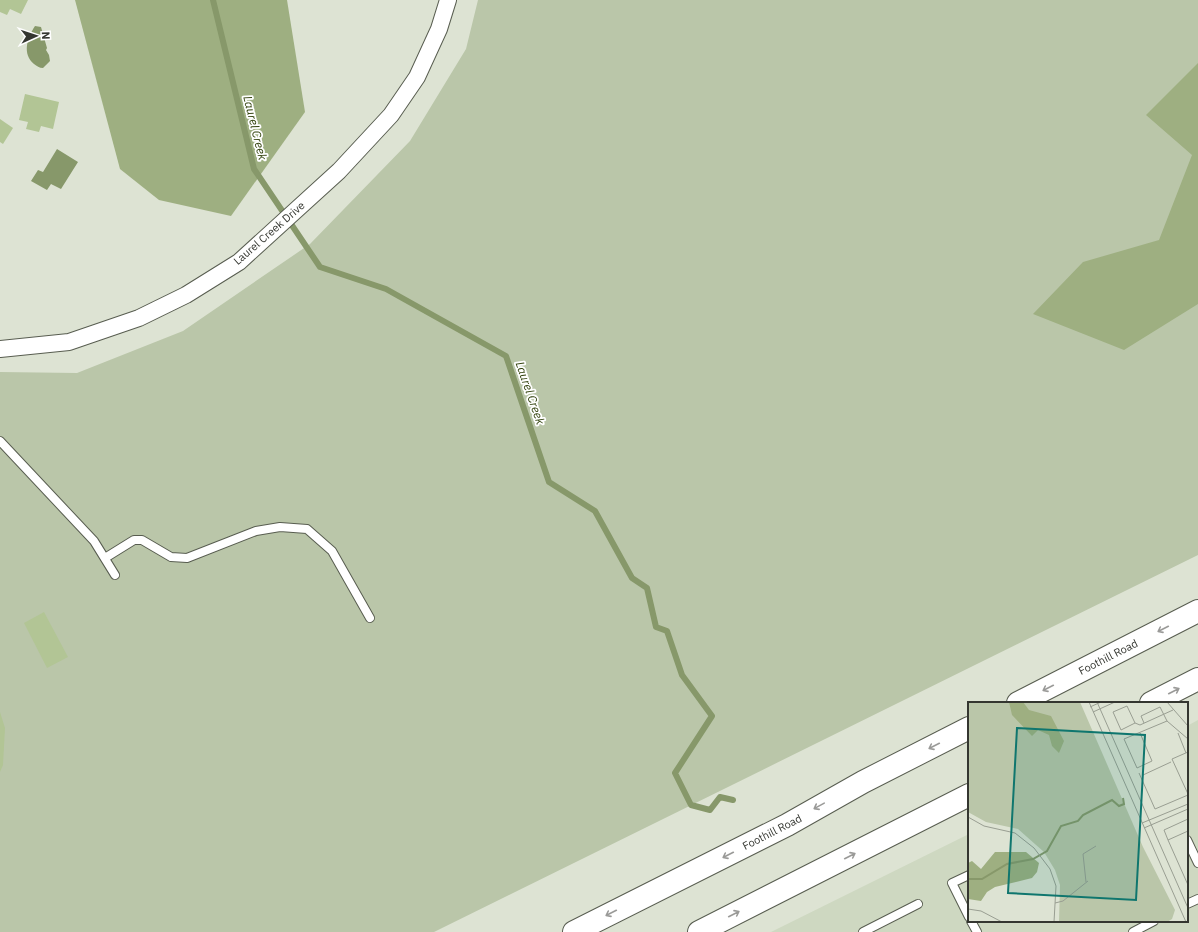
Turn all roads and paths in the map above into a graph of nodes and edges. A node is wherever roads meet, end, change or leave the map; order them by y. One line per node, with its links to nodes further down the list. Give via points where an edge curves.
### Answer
1 (448, 0): 2 (street, Laurel Creek Drive, via 439,29 417,77 391,115 339,171 239,262 186,295 139,318 69,342)
2 (0, 349)
3 (0, 441): 4 (lane, via 94,541)
4 (105, 558): 5 (lane); 7 (lane, via 134,540 142,540 171,557 187,558 256,531 280,527 307,529 332,551)
5 (115, 574)
6 (1198, 611): 9 (main road, Foothill Road, one-way to 9)
7 (370, 618)
8 (1198, 679): 10 (main road, one-way to 8)
9 (1020, 702)
10 (1153, 702)
11 (968, 729): 22 (main road, Foothill Road, one-way to 22, via 863,782 787,825)
12 (968, 796): 23 (main road, one-way to 12)
13 (1188, 842): 14 (lane)
14 (1198, 863)
15 (968, 875): 19 (lane, via 952,883)
16 (1198, 899): 18 (lane)
17 (918, 904): 24 (lane)
18 (1188, 904)
19 (968, 915)
20 (972, 922): 25 (lane)
21 (1152, 922): 26 (lane)
22 (574, 932)
23 (699, 932)
24 (863, 932)
25 (977, 932)
26 (1133, 932)

